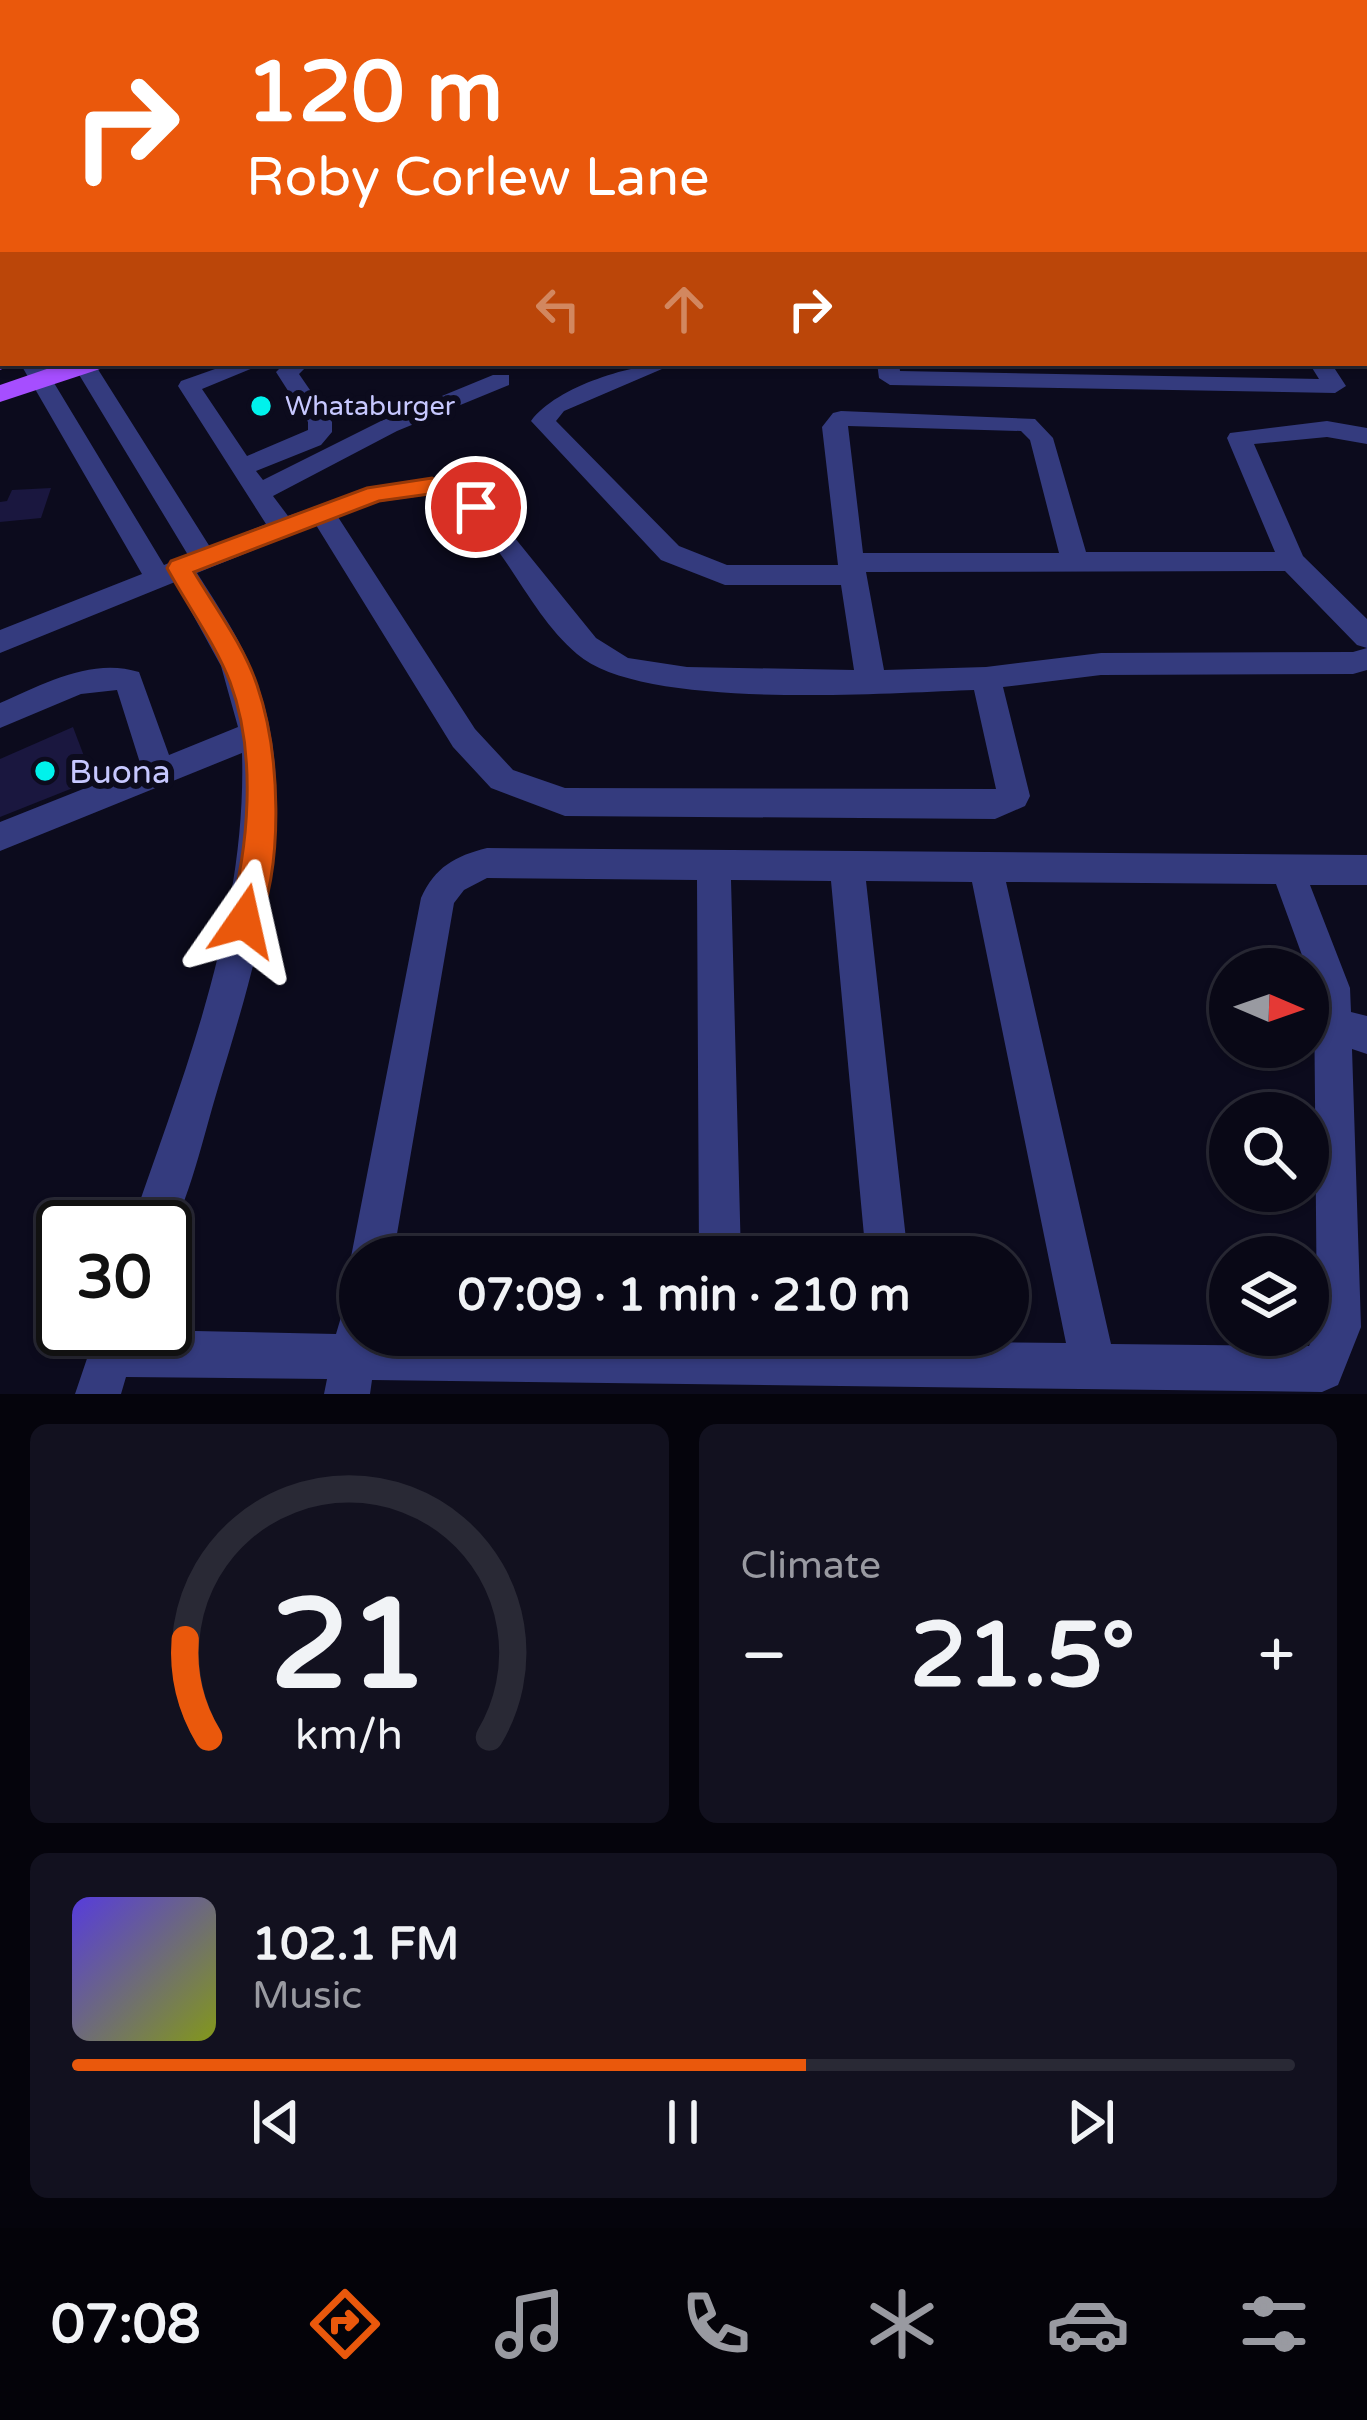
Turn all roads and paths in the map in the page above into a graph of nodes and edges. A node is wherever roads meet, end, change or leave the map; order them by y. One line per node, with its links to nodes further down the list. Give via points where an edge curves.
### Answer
1 (73, 366): 9 (main road)
2 (87, 366): 24 (street)
3 (246, 366): 18 (street, via 189,386)
4 (295, 366): 18 (street, via 287,372 320,432)
5 (301, 366): 17 (street)
6 (657, 366): 25 (street, via 556,406 543,421 670,553 725,575)
7 (888, 366): 10 (street, via 890,378)
8 (1322, 366): 13 (street)
9 (35, 372): 15 (main road); 24 (street)
10 (946, 372): 11 (street)
11 (999, 373): 13 (street)
12 (501, 380): 17 (street)
13 (1335, 386): 14 (street)
14 (1367, 386)
15 (0, 394)
16 (1367, 436): 22 (street, via 1328,429 1239,438)
17 (355, 446): 19 (street)
18 (240, 468): 19 (street)
19 (258, 493): 21 (street)
20 (322, 513): 21 (street); 29 (street, via 464,738 502,778 566,802 995,805 1014,796); 30 (street, via 432,486 476,507 586,646 622,668 686,678)
21 (282, 528): 24 (street)
22 (1292, 561): 23 (street); 26 (street)
23 (1075, 562): 25 (street); 25 (street, via 1041,438 1027,424 841,418 835,427)
24 (180, 568): 27 (street); 32 (street, via 243,682)
25 (852, 569): 30 (street)
26 (1367, 637)
27 (0, 642)
28 (1367, 658): 29 (street, via 1101,664)
29 (986, 678): 30 (street)
30 (871, 682)
31 (0, 716): 33 (street, via 89,681 129,680)
32 (255, 734): 33 (street); 41 (street, via 261,760 254,884)
33 (158, 773): 34 (street)
34 (0, 837)
35 (714, 866): 36 (street); 42 (street, via 487,863 452,879 434,916); 43 (street)
36 (847, 867): 37 (street); 44 (street)
37 (986, 869): 39 (street); 49 (street)
38 (1367, 870): 39 (street)
39 (1288, 871): 40 (street)
40 (1350, 1030): 50 (street, via 1339,1327)
41 (161, 1200)
42 (376, 1236)
43 (720, 1236)
44 (885, 1236)
45 (477, 1356): 48 (street)
46 (948, 1356): 49 (street)
47 (109, 1359): 48 (street)
48 (354, 1359)
49 (1094, 1370): 50 (street)
50 (1325, 1382)

